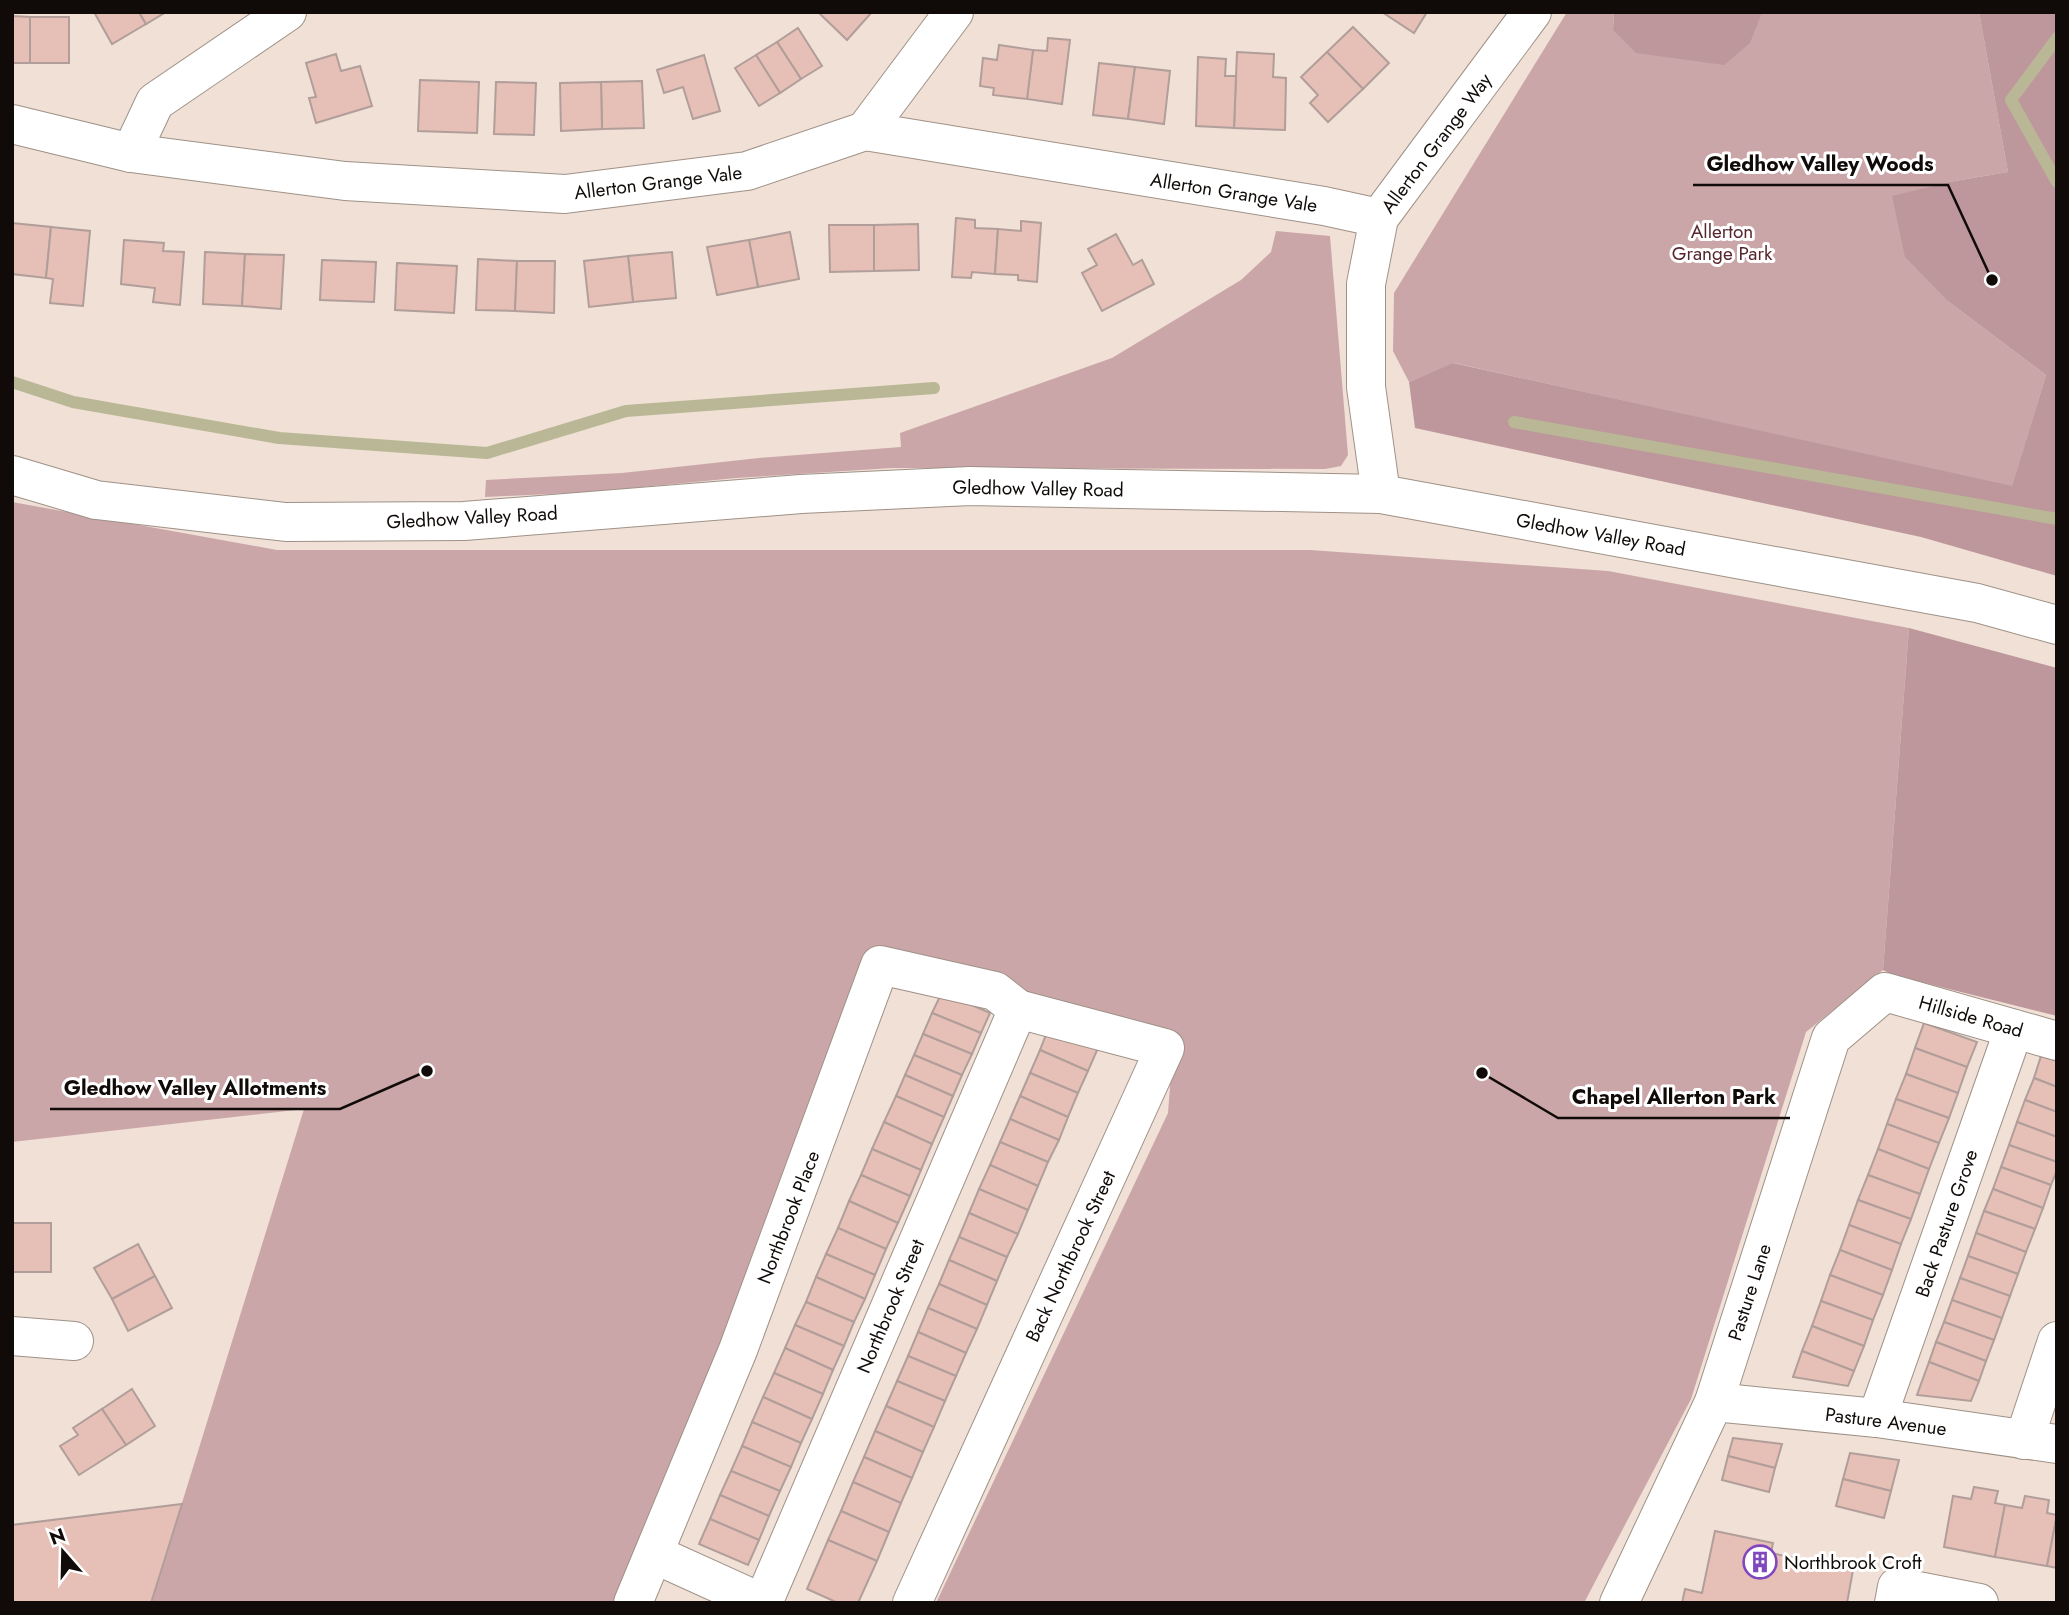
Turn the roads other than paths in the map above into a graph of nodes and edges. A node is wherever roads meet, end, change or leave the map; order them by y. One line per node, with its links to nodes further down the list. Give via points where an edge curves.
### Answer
1 (287, 12): 6 (street, via 155,102)
2 (954, 12): 5 (street)
3 (1532, 12): 7 (street, Allerton Grange Way)
4 (12, 124): 6 (street, Allerton Grange Vale)
5 (865, 131): 6 (street, Allerton Grange Vale, via 747,171 565,194 345,181); 7 (street, Allerton Grange Vale)
6 (131, 153)
7 (1379, 218): 9 (street, Allerton Grange Way, via 1366,284 1366,387)
8 (12, 475): 9 (street, Gledhow Valley Road, via 96,500 286,522 464,521 801,494 970,486)
9 (1381, 494): 10 (street, Gledhow Valley Road, via 1977,603)
10 (2057, 625)
11 (1885, 992): 13 (street, Hillside Road); 18 (street, Pasture Lane, via 1831,1038)
12 (1018, 1009): 21 (street, Northbrook Place, via 995,991 880,965 738,1350); 24 (street, Northbrook Street); 25 (street, Back Northbrook Street, via 1165,1048)
13 (2014, 1029): 14 (street, Hillside Road); 19 (street, Back Pasture Grove)
14 (2057, 1041)
15 (12, 1336): 16 (street)
16 (74, 1341)
17 (2057, 1341): 20 (street)
18 (1714, 1402): 19 (street, Pasture Avenue); 26 (street, Pasture Lane)
19 (1877, 1418): 20 (street, Pasture Avenue)
20 (2040, 1442)
21 (654, 1554): 23 (street, Northbrook Place); 24 (street)
22 (1896, 1595): 27 (street)
23 (633, 1603)
24 (763, 1603)
25 (912, 1603)
26 (1619, 1603)
27 (1979, 1603)

